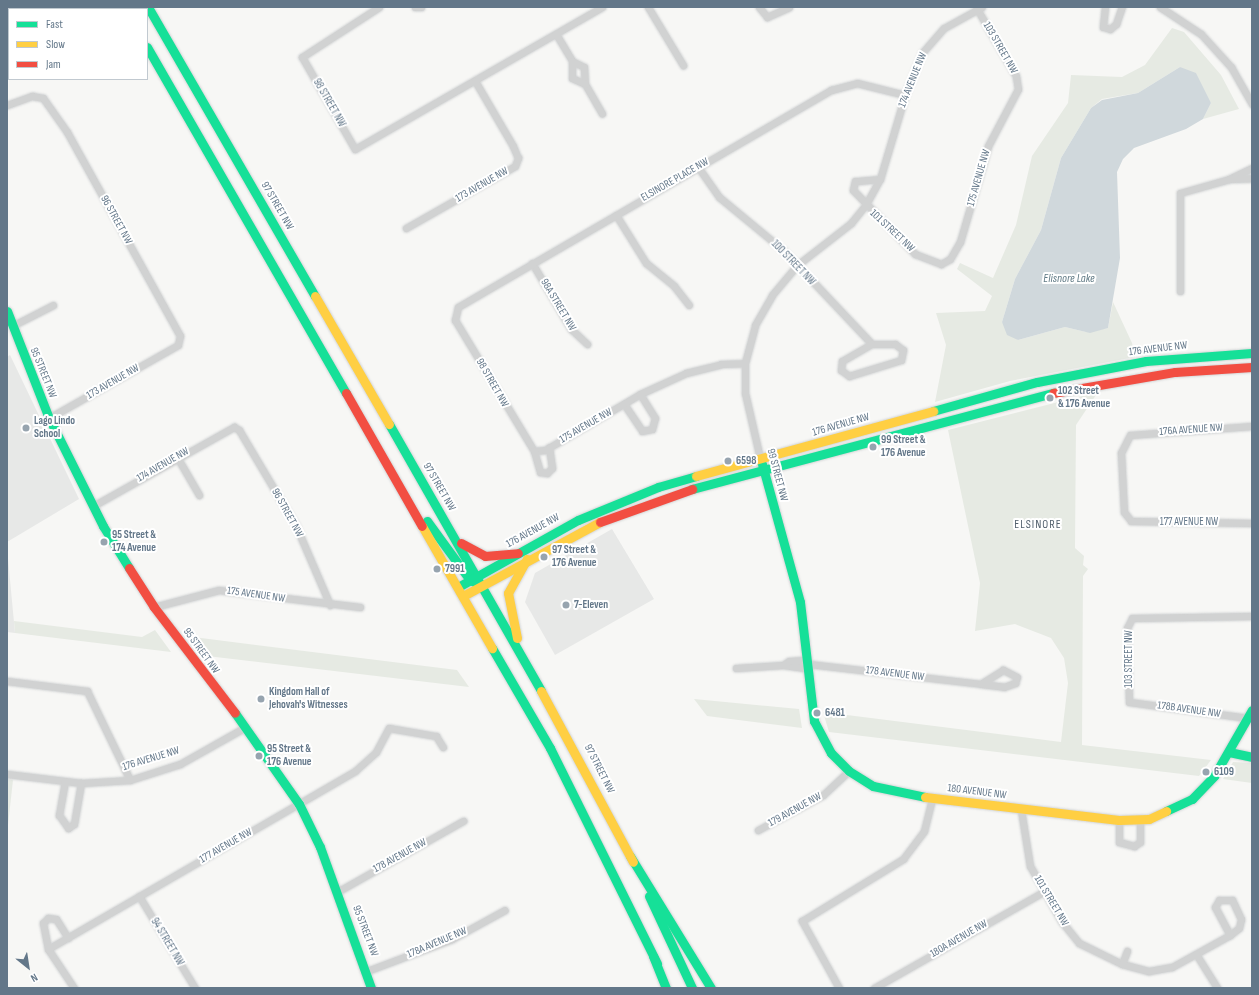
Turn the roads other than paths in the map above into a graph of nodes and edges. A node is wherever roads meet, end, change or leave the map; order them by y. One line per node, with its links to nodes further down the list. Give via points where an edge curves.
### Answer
1 (148, 7): 63 (main road, 97 STREET NW)
2 (379, 7): 17 (street, 98 STREET NW, via 302,57 356,149)
3 (415, 7): 4 (street)
4 (421, 7)
5 (602, 7): 13 (street)
6 (648, 7): 16 (street)
7 (759, 7): 8 (street, via 767,17)
8 (789, 7)
9 (1105, 7): 10 (street, via 1103,28 1110,29 1116,24)
10 (1122, 7)
11 (1160, 7): 21 (street, via 1201,34 1231,67)
12 (980, 8): 19 (street, 103 STREET NW, via 1016,76); 20 (street, 174 AVENUE NW, via 944,28 922,53)
13 (556, 34): 15 (street); 17 (street)
14 (148, 49): 58 (main road)
15 (572, 61): 18 (street, via 586,70); 18 (street, via 572,78)
16 (683, 65)
17 (475, 81): 31 (street, 173 AVENUE NW, via 513,146 518,158 515,166)
18 (585, 84): 23 (street)
19 (1018, 89): 33 (street, 175 AVENUE NW, via 988,146 960,242 950,259)
20 (905, 95): 24 (street, ELSINORE PLACE NW, via 857,83 831,90); 28 (street, 174 AVENUE NW)
21 (1252, 104)
22 (7, 105): 44 (street, 96 STREET NW, via 32,96 43,98 67,132 180,336)
23 (602, 114)
24 (698, 166): 30 (street, ELSINORE PLACE NW); 34 (street, 100 STREET NW, via 718,197 783,250)
25 (1252, 168): 27 (street)
26 (1252, 178): 27 (street)
27 (1229, 179): 35 (street, via 1180,193)
28 (880, 180): 29 (street, 174 AVENUE NW); 29 (street, via 854,183 853,190)
29 (865, 206): 33 (street, 101 STREET NW, via 915,254); 34 (street, 174 AVENUE NW, via 851,223)
30 (616, 214): 32 (street, ELSINORE PLACE NW); 38 (street, via 646,263 674,286)
31 (406, 228)
32 (532, 263): 40 (street, ELSINORE PLACE NW, via 464,302); 42 (street, 98A STREET NW, via 571,329)
33 (941, 264)
34 (796, 266): 36 (street, 174 AVENUE NW); 43 (street, 100 STREET NW)
35 (1180, 291)
36 (772, 295): 46 (street, 99 STREET NW, via 755,325)
37 (53, 305): 41 (street)
38 (689, 305)
39 (7, 311): 41 (main road, 95 STREET NW)
40 (455, 312): 54 (street, 98 STREET NW, via 455,320)
41 (12, 326): 50 (main road, 95 STREET NW)
42 (587, 344)
43 (872, 344): 43 (street, via 842,361 841,370 849,376 901,360 902,350 895,344)
44 (178, 345): 50 (street, 173 AVENUE NW)
45 (1252, 353): 56 (main road, 176 AVENUE NW, via 1146,361 1037,382)
46 (744, 363): 48 (street, 175 AVENUE NW, via 721,364 686,373); 56 (street, 99 STREET NW, via 745,393)
47 (1252, 366): 57 (main road, 176 AVENUE NW, via 1175,372 1049,394)
48 (640, 394): 49 (street, 175 AVENUE NW); 49 (street, 175 AVENUE NW, via 654,418 652,429 642,431)
49 (624, 404): 53 (street, 175 AVENUE NW)
50 (49, 418): 60 (main road, 95 STREET NW)
51 (1252, 426): 61 (street, 176A AVENUE NW, via 1130,435 1121,453)
52 (234, 427): 55 (street, 174 AVENUE NW); 70 (street, 96 STREET NW, via 239,430 296,526)
53 (549, 447): 54 (street, 175 AVENUE NW); 54 (street, 175 AVENUE NW, via 552,468 547,473 540,472)
54 (534, 452)
55 (177, 457): 59 (street); 60 (street, 174 AVENUE NW)
56 (760, 458): 57 (main road, 99 STREET NW); 64 (main road, 176 AVENUE NW, via 636,495 578,520)
57 (763, 469): 65 (main road, 176 AVENUE NW, via 629,510); 75 (main road, 99 STREET NW, via 800,602)
58 (394, 477): 66 (main road); 68 (main road)
59 (199, 495)
60 (93, 506): 71 (main road, 95 STREET NW)
61 (1127, 518): 62 (street, 177 AVENUE NW, via 1135,522)
62 (1252, 523)
63 (456, 539): 64 (main road, via 485,556); 66 (main road, 97 STREET NW)
64 (518, 553): 66 (main road, 176 AVENUE NW)
65 (527, 559): 67 (main road, 176 AVENUE NW); 74 (main road, via 516,573 508,593)
66 (474, 578): 67 (main road); 68 (main road, 176 AVENUE NW)
67 (482, 585): 69 (main road, 176 AVENUE NW); 74 (main road, 97 STREET NW)
68 (458, 587): 69 (main road)
69 (463, 596): 112 (main road, via 550,748)
70 (330, 605): 71 (street, 175 AVENUE NW, via 219,590); 72 (street, 175 AVENUE NW)
71 (154, 607): 81 (main road, 95 STREET NW)
72 (360, 607)
73 (1252, 616): 79 (street, 103 STREET NW, via 1132,618 1127,628)
74 (522, 654): 97 (main road, 97 STREET NW)
75 (809, 664): 76 (street, via 799,668 783,665); 78 (street, 178 AVENUE NW); 85 (main road, 99 STREET NW, via 814,721 831,753)
76 (736, 668)
77 (7, 681): 87 (street, via 87,691)
78 (981, 684)
79 (1129, 702): 80 (street, 178B AVENUE NW)
80 (1250, 714): 83 (main road, 180 AVENUE NW)
81 (244, 728): 87 (street, 176 AVENUE NW, via 180,764); 91 (main road, 95 STREET NW)
82 (444, 747): 91 (street, 177 AVENUE NW, via 436,736 389,728 376,752 355,771)
83 (1229, 752): 84 (main road); 94 (main road, 180 AVENUE NW, via 1214,776 1192,799 1167,813)
84 (1252, 758)
85 (849, 771): 90 (main road, 99 STREET NW, via 873,786); 96 (street, 179 AVENUE NW, via 823,795)
86 (7, 774): 88 (street, 176 AVENUE NW)
87 (130, 780): 89 (street, 176 AVENUE NW)
88 (65, 781): 89 (street, 176 AVENUE NW); 89 (street, via 59,815 68,828 74,824)
89 (81, 782)
90 (932, 799): 92 (main road, 180 AVENUE NW); 115 (street, 180 AVENUE NW, via 924,831 903,859 812,912 802,921 805,931)
91 (299, 804): 99 (main road, 95 STREET NW); 100 (street, 177 AVENUE NW)
92 (1021, 810): 93 (main road, 180 AVENUE NW); 98 (street, 101 STREET NW, via 1030,866)
93 (1119, 820): 94 (main road, 180 AVENUE NW); 94 (street, via 1119,842 1124,846 1140,842)
94 (1140, 820)
95 (463, 821): 99 (street, 178 AVENUE NW)
96 (758, 830)
97 (630, 856): 113 (main road, 97 STREET NW); 114 (main road)
98 (1045, 891): 107 (street, 101 STREET NW, via 1062,922 1079,943); 116 (street, 180A AVENUE NW)
99 (337, 892): 108 (main road, 95 STREET NW)
100 (139, 896): 103 (street, 177 AVENUE NW); 110 (street, 94 STREET NW)
101 (504, 910): 108 (street, 178A AVENUE NW, via 452,939)
102 (1230, 935): 102 (street, via 1239,928 1241,918 1232,900 1219,900 1215,907); 106 (street, 101 STREET NW)
103 (68, 938): 104 (street, 177 AVENUE NW); 104 (street, via 56,919 48,918 43,923)
104 (48, 949): 109 (street)
105 (1127, 951): 107 (street)
106 (1196, 954): 107 (street, 101 STREET NW, via 1172,967 1149,970); 117 (street)
107 (1122, 964)
108 (367, 971): 111 (main road, 95 STREET NW)
109 (74, 988)
110 (195, 988)
111 (371, 988)
112 (668, 988)
113 (692, 988)
114 (711, 988)
115 (839, 988)
116 (874, 988)
117 (1217, 988)

